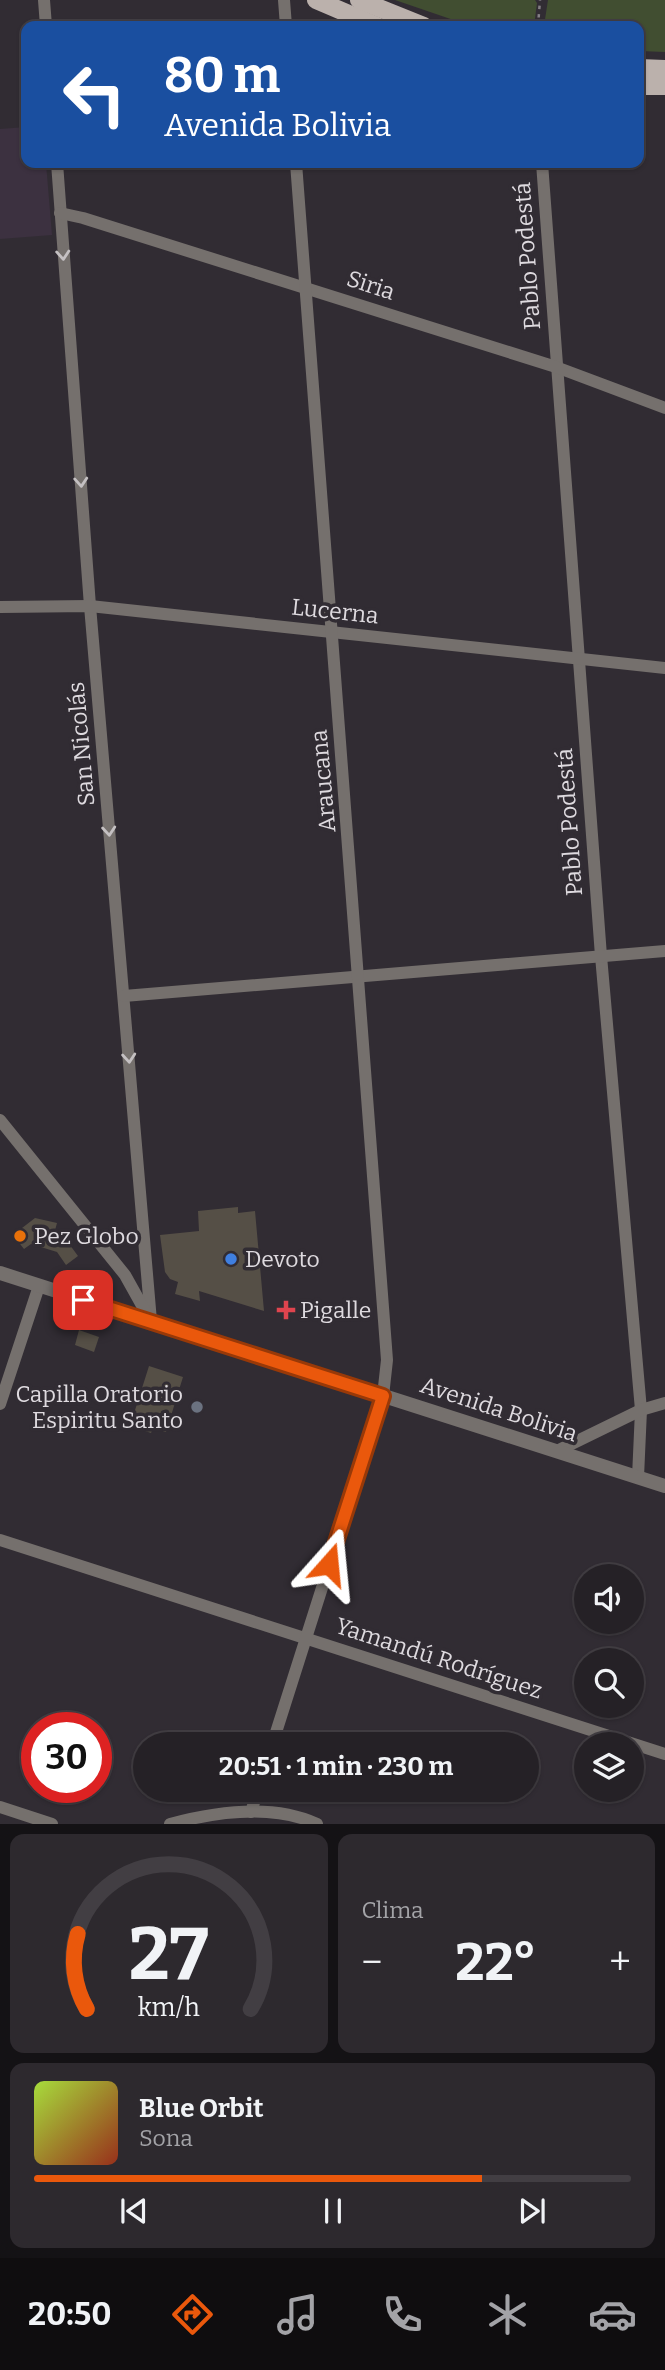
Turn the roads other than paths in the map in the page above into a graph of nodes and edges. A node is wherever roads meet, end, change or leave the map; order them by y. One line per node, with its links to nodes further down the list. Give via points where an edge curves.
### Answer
1 (44, 0): 5 (street)
2 (284, 0): 6 (street)
3 (316, 0): 7 (main road)
4 (359, 0): 8 (main road)
5 (46, 21)
6 (286, 21)
7 (365, 21)
8 (412, 21)
9 (644, 68): 10 (main road)
10 (665, 69)
11 (644, 86): 12 (main road)
12 (665, 86)
13 (57, 168): 16 (street, San Nicolás)
14 (296, 168): 17 (street, Araucana)
15 (542, 168): 18 (street, Pablo Podestá)
16 (60, 213): 17 (street, Siria); 21 (street, San Nicolás, one-way to 21)
17 (305, 286): 18 (street, Siria); 22 (street, Araucana)
18 (556, 367): 19 (street, Siria); 23 (street, Pablo Podestá)
19 (665, 408)
20 (0, 607): 21 (street, Lucerna)
21 (90, 607): 22 (street, Lucerna); 28 (street, San Nicolás, one-way to 28)
22 (332, 632): 23 (street, Lucerna); 27 (street, Araucana)
23 (578, 658): 24 (street, Lucerna); 26 (street, Pablo Podestá)
24 (665, 668)
25 (665, 951): 26 (street)
26 (601, 956): 27 (street); 36 (street, Pablo Podestá)
27 (360, 976): 28 (street); 33 (street, Araucana, via 387,1360)
28 (124, 996): 32 (street, San Nicolás, one-way to 32)
29 (0, 1120): 32 (street, via 125,1275)
30 (0, 1273): 31 (street, Avenida Bolivia)
31 (39, 1286): 32 (street, Avenida Bolivia); 35 (street)
32 (151, 1321): 33 (street, Avenida Bolivia)
33 (383, 1396): 37 (street, Avenida Bolivia); 41 (street, Araucana)
34 (665, 1403): 36 (street)
35 (0, 1404)
36 (641, 1410): 37 (street); 38 (street, Pablo Podestá)
37 (557, 1451): 38 (street, Avenida Bolivia)
38 (638, 1477): 39 (street, Avenida Bolivia)
39 (665, 1486)
40 (0, 1540): 41 (street, Yamandú Rodríguez)
41 (306, 1636): 42 (street, Araucana); 43 (street, Yamandú Rodríguez)
42 (276, 1732)
43 (665, 1754)
44 (254, 1802): 46 (street)
45 (0, 1807): 47 (street)
46 (251, 1812): 48 (street); 49 (street)
47 (52, 1824)
48 (170, 1824)
49 (317, 1824)

